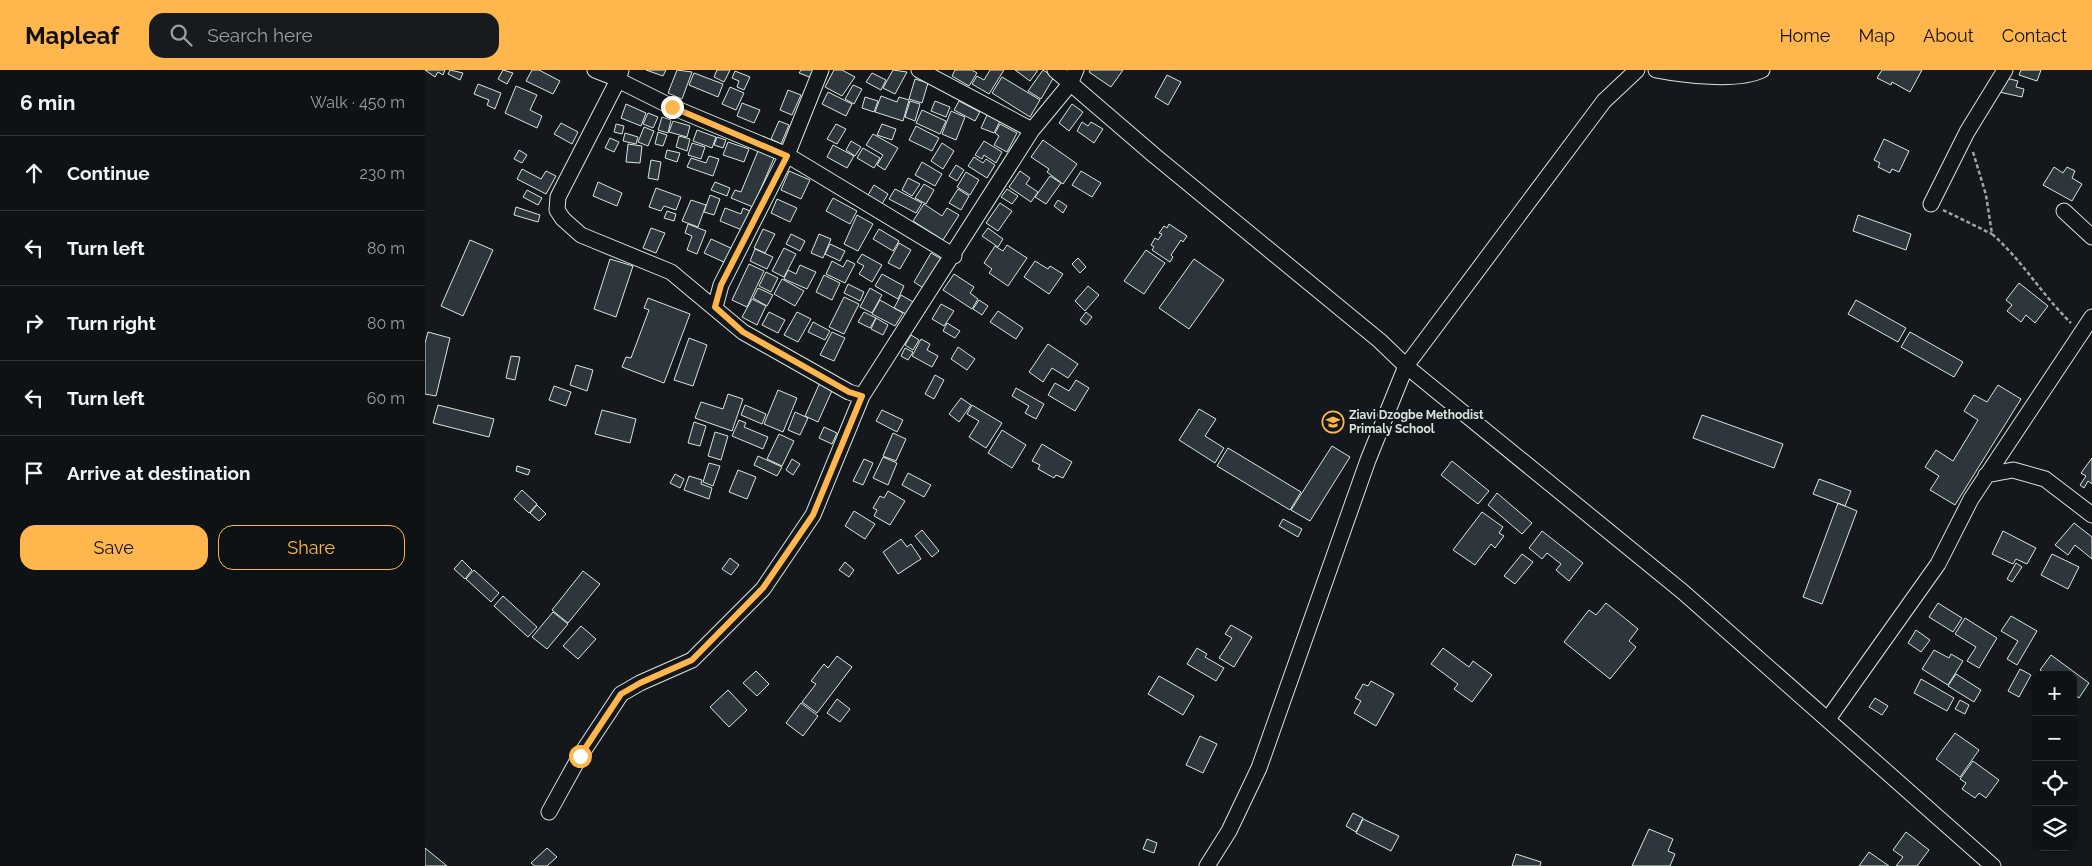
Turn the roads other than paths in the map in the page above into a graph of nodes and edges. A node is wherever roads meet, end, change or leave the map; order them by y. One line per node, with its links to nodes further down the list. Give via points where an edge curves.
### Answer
1 (595, 70): 10 (street)
2 (821, 70): 13 (street)
3 (919, 70): 12 (street)
4 (1055, 70): 11 (street)
5 (1076, 70): 11 (street)
6 (1637, 70): 20 (street, via 1604,101)
7 (1656, 70): 8 (street, via 1721,76 1746,75)
8 (1762, 70)
9 (2005, 70): 14 (street, via 1967,132)
10 (619, 77): 13 (street, via 672,107); 18 (street, via 558,197 557,210 568,226 581,234 671,272)
11 (1070, 84): 12 (street); 20 (street, via 1365,328)
12 (1032, 130): 17 (street)
13 (787, 156): 17 (street); 18 (street, via 721,285)
14 (1931, 204)
15 (2064, 211): 16 (street)
16 (2092, 237)
17 (953, 256): 21 (street)
18 (715, 307): 21 (street, via 743,332 849,392)
19 (2092, 316): 22 (street)
20 (1406, 366): 24 (street, via 1683,592); 26 (street, via 1368,460 1259,768 1229,831)
21 (862, 396): 25 (street, via 813,515 763,588 692,660 621,694 580,756)
22 (1986, 476): 23 (street, via 2013,470 2045,479); 24 (street, via 1938,564)
23 (2092, 515)
24 (1828, 719): 27 (street)
25 (549, 812)
26 (1207, 866)
27 (1993, 866)

